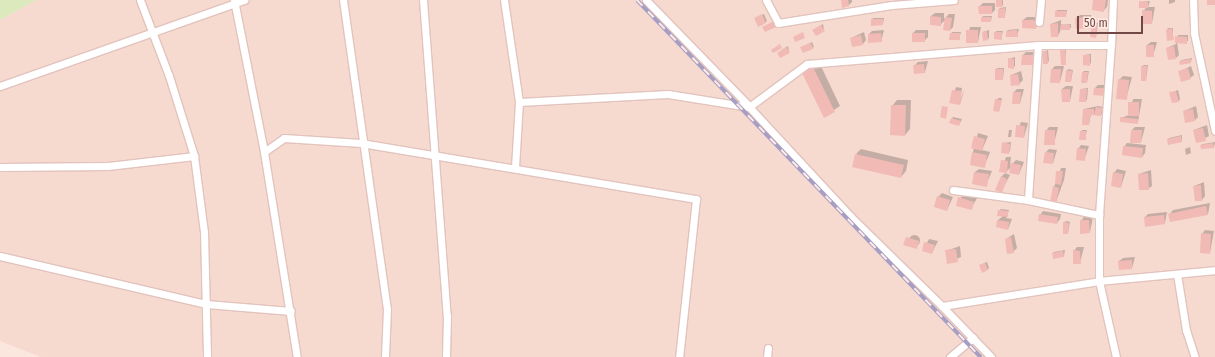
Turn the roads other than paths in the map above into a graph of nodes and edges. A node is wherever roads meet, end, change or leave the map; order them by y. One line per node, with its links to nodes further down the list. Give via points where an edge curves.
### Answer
1 (140, 0): 14 (street)
2 (244, 0): 12 (street)
3 (343, 0): 21 (street)
4 (423, 0): 23 (street)
5 (504, 0): 18 (street)
6 (646, 0): 19 (street)
7 (766, 0): 8 (street, via 778,22 892,5)
8 (954, 0)
9 (1041, 0): 13 (street)
10 (1113, 0): 16 (street)
11 (1193, 0): 20 (street, via 1194,33)
12 (234, 1): 14 (street); 22 (street)
13 (1040, 22)
14 (152, 30): 17 (street, via 86,58); 24 (street)
15 (1038, 45): 16 (street); 19 (street, via 807,64); 28 (street)
16 (1112, 45): 29 (street)
17 (0, 86)
18 (519, 102): 19 (street, via 668,94); 26 (street)
19 (750, 107): 35 (street, via 851,217)
20 (1215, 131)
21 (361, 142): 22 (street, via 284,138); 23 (street); 41 (street, via 387,309)
22 (264, 152): 36 (street)
23 (437, 155): 26 (street); 42 (street, via 447,316)
24 (194, 156): 25 (street, via 108,166); 34 (street, via 204,232)
25 (0, 167)
26 (515, 168): 43 (street, via 696,199)
27 (954, 190): 28 (street)
28 (1028, 200): 29 (street)
29 (1099, 215): 33 (street)
30 (0, 256): 34 (street)
31 (1215, 270): 32 (street)
32 (1177, 274): 33 (street); 48 (street, via 1186,330)
33 (1099, 281): 35 (street); 47 (street)
34 (206, 304): 36 (street); 39 (street)
35 (942, 306): 37 (street)
36 (291, 311): 40 (street)
37 (973, 338): 45 (street); 46 (street)
38 (768, 348): 44 (street)
39 (207, 357)
40 (297, 357)
41 (385, 357)
42 (446, 357)
43 (679, 357)
44 (767, 357)
45 (950, 357)
46 (991, 357)
47 (1116, 357)
48 (1195, 357)

